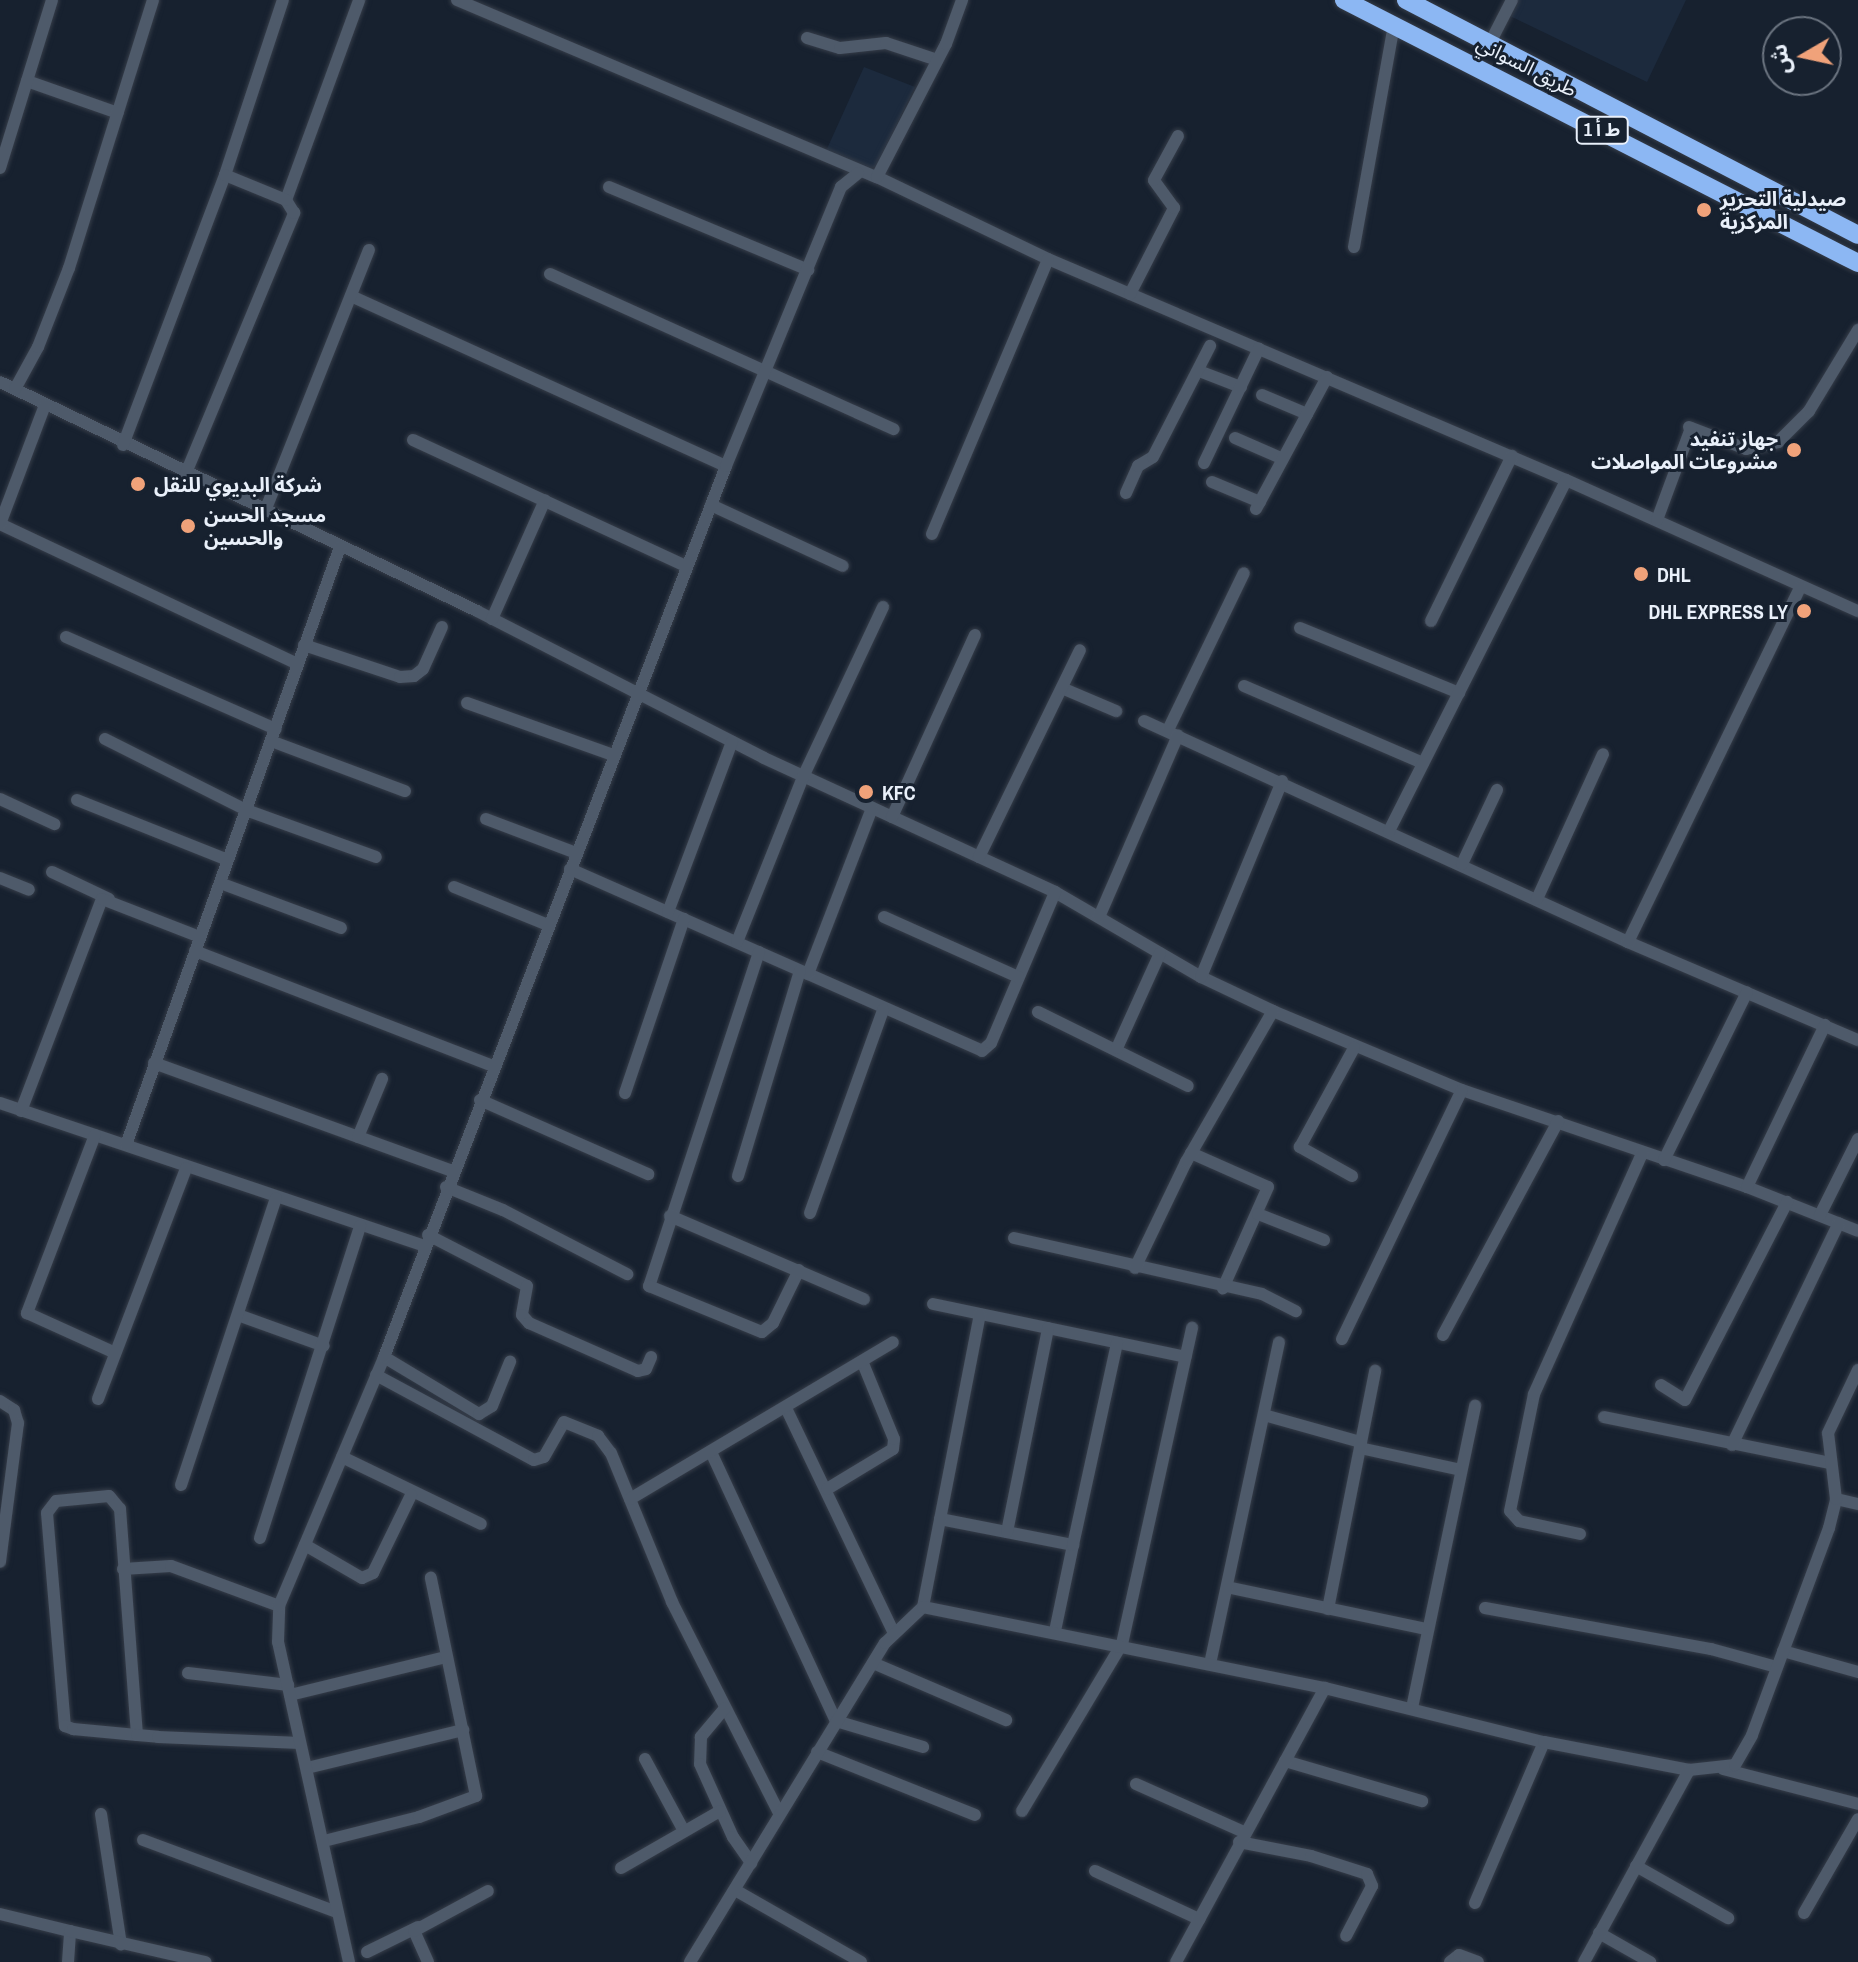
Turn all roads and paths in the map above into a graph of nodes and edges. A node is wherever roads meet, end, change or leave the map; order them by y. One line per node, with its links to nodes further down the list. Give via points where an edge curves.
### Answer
1 (52, 0): 14 (street)
2 (153, 0): 15 (street)
3 (283, 0): 20 (street)
4 (359, 0): 23 (street)
5 (457, 0): 19 (street)
6 (962, 0): 13 (street)
7 (1344, 0): 10 (highway, طريق السواني / ط أ 1)
8 (1406, 0): 12 (highway, طريق السواني / ط أ 1)
9 (1512, 0): 12 (street)
10 (1394, 25): 25 (street); 28 (highway, طريق السواني / ط أ 1)
11 (807, 38): 13 (street, via 840,48 886,43)
12 (1491, 41): 24 (highway, طريق السواني / ط أ 1)
13 (937, 60): 21 (street)
14 (27, 81): 15 (street); 17 (street)
15 (118, 113): 41 (street, via 69,268)
16 (1178, 136): 31 (street, via 1154,180 1174,208)
17 (4, 138): 18 (street)
18 (0, 168)
19 (858, 173): 21 (street); 29 (street, via 841,187)
20 (225, 175): 23 (street); 48 (street)
21 (877, 177): 27 (street)
22 (609, 187): 29 (street)
23 (286, 200): 53 (street, via 294,213)
24 (1858, 235)
25 (1354, 247)
26 (369, 250): 32 (street)
27 (1048, 259): 31 (street); 62 (street)
28 (1858, 263)
29 (808, 270): 37 (street)
30 (550, 274): 37 (street)
31 (1130, 294): 35 (street)
32 (351, 296): 52 (street); 59 (street)
33 (1858, 330): 60 (street, via 1809,411 1778,442 1746,449 1690,428)
34 (1210, 346): 36 (street)
35 (1259, 348): 38 (street); 40 (street)
36 (1199, 371): 40 (street); 56 (street, via 1153,457 1138,466)
37 (768, 372): 45 (street); 52 (street)
38 (1327, 377): 44 (street); 49 (street)
39 (0, 382): 41 (street)
40 (1241, 387): 51 (street)
41 (15, 389): 43 (street)
42 (1262, 395): 44 (street)
43 (45, 405): 48 (street); 61 (street)
44 (1307, 414): 50 (street)
45 (894, 429)
46 (1235, 438): 50 (street)
47 (413, 440): 57 (street)
48 (123, 445): 53 (street)
49 (1512, 456): 54 (street); 71 (street)
50 (1283, 459): 55 (street, via 1258,506)
51 (1204, 463)
52 (726, 466): 58 (street)
53 (186, 473): 59 (street)
54 (1566, 480): 60 (street); 81 (street)
55 (1212, 482)
56 (1126, 493)
57 (545, 500): 64 (street); 70 (street)
58 (711, 505): 64 (street); 65 (street)
59 (265, 511): 63 (street)
60 (1657, 520): 67 (street)
61 (0, 524): 78 (street)
62 (932, 534)
63 (340, 547): 70 (street); 76 (street)
64 (686, 566): 82 (street)
65 (843, 566)
66 (1244, 573): 86 (street)
67 (1800, 588): 69 (street); 127 (street)
68 (883, 607): 93 (street)
69 (1858, 611)
70 (492, 619): 82 (street)
71 (1431, 621)
72 (442, 627): 76 (street, via 423,669 414,676 400,677)
73 (1300, 628): 81 (street)
74 (975, 635): 101 (street)
75 (66, 637): 87 (street)
76 (304, 645): 78 (street)
77 (1080, 650): 80 (street)
78 (297, 664): 87 (street)
79 (1244, 686): 92 (street)
80 (1062, 688): 84 (street); 107 (street)
81 (1459, 693): 92 (street)
82 (635, 694): 89 (street); 91 (street)
83 (467, 703): 91 (street)
84 (1116, 711)
85 (1144, 721): 86 (street)
86 (1173, 732): 94 (street); 121 (street)
87 (273, 735): 96 (street); 100 (street)
88 (105, 739): 100 (street)
89 (732, 742): 93 (street); 119 (street)
90 (1603, 754): 118 (street)
91 (613, 755): 105 (street)
92 (1423, 763): 104 (street)
93 (803, 777): 99 (street); 126 (street)
94 (1282, 781): 104 (street); 133 (street)
95 (1497, 790): 109 (street)
96 (405, 791)
97 (0, 799): 103 (street)
98 (77, 800): 108 (street)
99 (872, 808): 101 (street); 131 (street)
100 (246, 810): 106 (street); 108 (street)
101 (892, 817): 107 (street)
102 (486, 819): 105 (street)
103 (54, 824)
104 (1389, 831): 109 (street)
105 (576, 853): 110 (street)
106 (376, 857)
107 (979, 857): 116 (street)
108 (228, 860): 113 (street)
109 (1462, 864): 118 (street)
110 (570, 869): 119 (street); 123 (street)
111 (52, 872): 117 (street)
112 (0, 878): 115 (street)
113 (220, 883): 124 (street); 125 (street)
114 (454, 887): 123 (street)
115 (29, 890)
116 (1055, 892): 121 (street); 132 (street)
117 (109, 899): 125 (street); 150 (street, via 96,905)
118 (1537, 899): 127 (street)
119 (668, 912): 122 (street)
120 (884, 917): 132 (street)
121 (1099, 917): 130 (street)
122 (684, 919): 126 (street); 147 (street)
123 (548, 925): 143 (street)
124 (341, 928)
125 (200, 937): 128 (street)
126 (737, 942): 129 (street)
127 (1628, 942): 134 (street)
128 (195, 951): 142 (street); 143 (street)
129 (759, 952): 131 (street); 171 (street)
130 (1160, 953): 133 (street); 140 (street)
131 (804, 973): 135 (street); 162 (street)
132 (1018, 977): 135 (street, via 991,1043 982,1051)
133 (1201, 977): 136 (street)
134 (1747, 992): 138 (street); 158 (street)
135 (883, 1010): 168 (street)
136 (1273, 1011): 141 (street); 157 (street)
137 (1038, 1012): 140 (street)
138 (1825, 1025): 139 (street); 165 (street)
139 (1858, 1040)
140 (1117, 1048): 145 (street)
141 (1354, 1048): 146 (street); 163 (street, via 1300,1147)
142 (154, 1063): 153 (street); 155 (street)
143 (493, 1066): 148 (street)
144 (382, 1079): 153 (street)
145 (1188, 1086)
146 (1462, 1090): 151 (street); 190 (street)
147 (625, 1093)
148 (480, 1100): 160 (street); 161 (street)
149 (0, 1103): 150 (street)
150 (21, 1111): 152 (street)
151 (1558, 1121): 156 (street); 189 (street)
152 (95, 1135): 155 (street); 195 (street, via 27,1313)
153 (358, 1137): 160 (street)
154 (1858, 1139): 170 (street)
155 (126, 1145): 159 (street)
156 (1643, 1152): 158 (street); 229 (street, via 1534,1394 1510,1511 1519,1521)
157 (1191, 1153): 169 (street, via 1262,1180 1268,1187); 178 (street)
158 (1664, 1160): 165 (street)
159 (186, 1168): 166 (street); 195 (street)
160 (453, 1171): 164 (street)
161 (648, 1174)
162 (738, 1176)
163 (1352, 1176)
164 (446, 1187): 177 (street); 180 (street, via 516,1216)
165 (1747, 1187): 167 (street)
166 (276, 1198): 173 (street); 186 (street)
167 (1787, 1202): 170 (street); 204 (street, via 1685,1400)
168 (810, 1213)
169 (1258, 1214): 176 (street); 181 (street)
170 (1820, 1215): 172 (street)
171 (670, 1216): 179 (street); 179 (street, via 649,1286 709,1314 762,1332 773,1323)
172 (1839, 1223): 174 (street); 214 (street)
173 (360, 1226): 177 (street); 194 (street)
174 (1858, 1231)
175 (1014, 1238): 178 (street)
176 (1324, 1240)
177 (426, 1241): 196 (street); 197 (street, via 527,1286 522,1315 529,1323 638,1371 646,1369)
178 (1135, 1268): 181 (street)
179 (799, 1270): 182 (street)
180 (627, 1274)
181 (1223, 1288): 184 (street, via 1262,1294)
182 (864, 1299)
183 (933, 1304): 185 (street)
184 (1296, 1311)
185 (980, 1314): 187 (street); 226 (street)
186 (238, 1315): 194 (street); 219 (street)
187 (1048, 1328): 193 (street); 228 (street)
188 (1192, 1328): 198 (street)
189 (1443, 1335)
190 (1342, 1339)
191 (893, 1342): 199 (street)
192 (1279, 1342): 211 (street)
193 (1117, 1343): 198 (street); 232 (street)
194 (324, 1346): 230 (street)
195 (115, 1353): 205 (street)
196 (384, 1357): 200 (street, via 479,1414 492,1406); 203 (street)
197 (651, 1357)
198 (1186, 1357): 244 (street)
199 (862, 1361): 210 (street); 220 (street, via 894,1439 893,1449)
200 (510, 1362)
201 (1858, 1370): 207 (street)
202 (1375, 1371): 213 (street)
203 (376, 1375): 216 (street); 223 (street, via 534,1460 544,1457 558,1427 571,1421 598,1436 611,1453)
204 (1661, 1385)
205 (98, 1399)
206 (0, 1401): 221 (street, via 14,1410 18,1423)
207 (1842, 1403): 209 (street); 217 (street, via 1828,1433)
208 (1475, 1406): 218 (street)
209 (1858, 1407)
210 (786, 1408): 215 (street); 220 (street)
211 (1264, 1415): 213 (street); 236 (street)
212 (1604, 1417): 214 (street)
213 (1360, 1445): 218 (street); 240 (street)
214 (1732, 1445): 217 (street)
215 (711, 1452): 223 (street); 257 (street)
216 (342, 1457): 222 (street); 231 (street)
217 (1830, 1463): 224 (street)
218 (1461, 1470): 241 (street)
219 (181, 1485)
220 (827, 1489): 243 (street)
221 (4, 1492): 233 (street)
222 (411, 1495): 227 (street); 231 (street, via 373,1573 362,1578)
223 (630, 1499): 254 (street, via 672,1602)
224 (1836, 1499): 225 (street); 245 (street)
225 (1858, 1504)
226 (940, 1519): 228 (street); 238 (street)
227 (481, 1524)
228 (1007, 1532): 232 (street)
229 (1580, 1534)
230 (260, 1538)
231 (305, 1545): 237 (street)
232 (1073, 1545): 242 (street)
233 (0, 1562)
234 (123, 1569): 237 (street, via 171,1566); 259 (street); 259 (street, via 117,1500 109,1496 50,1504 61,1722 73,1729)
235 (431, 1578): 246 (street)
236 (1227, 1587): 240 (street); 248 (street)
237 (279, 1606): 253 (street, via 278,1642)
238 (923, 1607): 242 (street); 243 (street)
239 (1485, 1608): 249 (street, via 1711,1649)
240 (1328, 1609): 241 (street)
241 (1426, 1629): 255 (street)
242 (1055, 1631): 244 (street)
243 (894, 1633): 247 (street)
244 (1122, 1644): 248 (street); 273 (street)
245 (1783, 1651): 249 (street); 250 (street)
246 (446, 1657): 253 (street); 258 (street)
247 (873, 1663): 256 (street); 257 (street)
248 (1210, 1664): 252 (street)
249 (1777, 1667): 267 (street, via 1741,1759)
250 (1858, 1672)
251 (188, 1673): 253 (street)
252 (1325, 1688): 255 (street); 265 (street)
253 (289, 1690): 261 (street)
254 (725, 1708): 272 (street, via 701,1737 698,1756); 274 (street)
255 (1412, 1708): 260 (street)
256 (1006, 1720)
257 (836, 1721): 262 (street); 263 (street)
258 (463, 1730): 266 (street); 281 (street, via 477,1791 473,1800)
259 (137, 1735): 261 (street)
260 (1544, 1742): 268 (street); 288 (street)
261 (300, 1743): 266 (street)
262 (923, 1747)
263 (817, 1752): 274 (street); 276 (street)
264 (645, 1759): 278 (street)
265 (1285, 1761): 270 (street); 279 (street)
266 (307, 1768): 281 (street)
267 (1723, 1769): 268 (street); 271 (street)
268 (1689, 1770): 283 (street)
269 (1136, 1784): 279 (street)
270 (1422, 1801)
271 (1858, 1804)
272 (720, 1811): 278 (street); 282 (street)
273 (1022, 1811)
274 (779, 1813): 282 (street)
275 (101, 1814): 298 (street)
276 (975, 1815)
277 (1858, 1819): 290 (street)
278 (684, 1831): 284 (street)
279 (1242, 1837): 293 (street); 297 (street, via 1367,1874 1372,1886)
280 (143, 1840): 289 (street)
281 (324, 1841): 289 (street)
282 (751, 1863): 286 (street)
283 (1636, 1866): 292 (street); 296 (street)
284 (621, 1868)
285 (1095, 1871): 293 (street)
286 (735, 1890): 304 (street); 305 (street)
287 (488, 1891): 294 (street)
288 (1475, 1903)
289 (337, 1912): 302 (street)
290 (1804, 1913)
291 (0, 1914): 295 (street)
292 (1728, 1918)
293 (1199, 1919): 306 (street)
294 (420, 1926): 299 (street); 303 (street, via 413,1936)
295 (70, 1931): 298 (street); 300 (street)
296 (1599, 1933): 309 (street); 310 (street)
297 (1346, 1936)
298 (121, 1944): 301 (street)
299 (367, 1952)
300 (68, 1962)
301 (205, 1962)
302 (349, 1962)
303 (428, 1962)
304 (690, 1962)
305 (861, 1962)
306 (1176, 1962)
307 (1450, 1962): 308 (street, via 1459,1955)
308 (1478, 1962)
309 (1584, 1962)
310 (1650, 1962)

